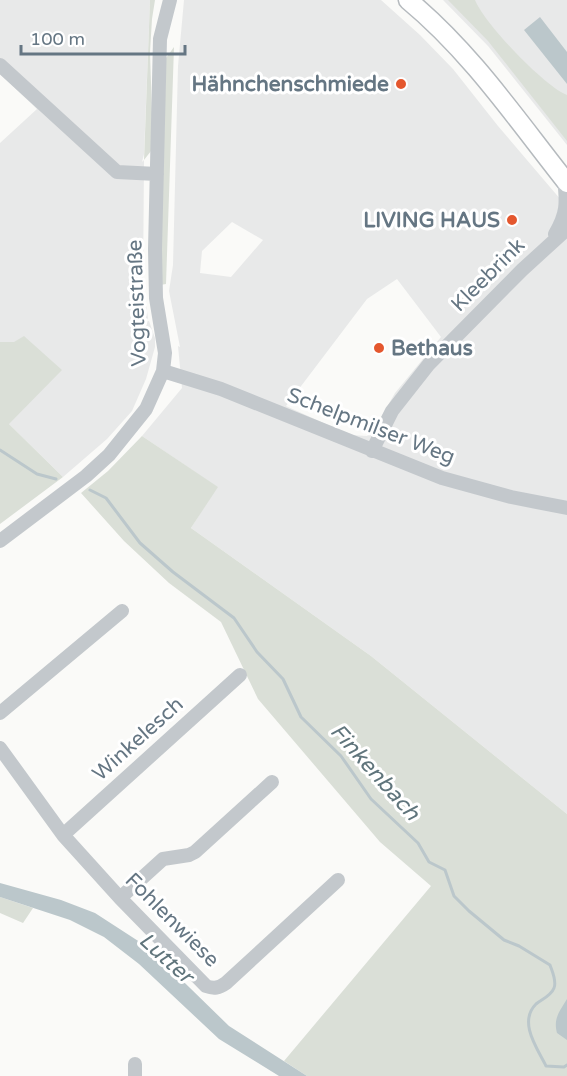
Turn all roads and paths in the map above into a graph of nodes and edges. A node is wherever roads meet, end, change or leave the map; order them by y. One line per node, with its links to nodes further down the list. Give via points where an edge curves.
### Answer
1 (161, 0): 5 (street, Vogteistraße)
2 (170, 0): 5 (street, Vogteistraße)
3 (408, 0): 8 (main road, via 462,51)
4 (427, 0): 8 (main road, via 472,46)
5 (162, 29): 7 (street, Vogteistraße)
6 (0, 65): 7 (street, via 117,172)
7 (157, 174): 11 (street, Vogteistraße, via 155,275 165,352)
8 (566, 175): 10 (street, Kleebrink, via 566,211)
9 (567, 229): 10 (street, Kleebrink)
10 (549, 244): 12 (street, Kleebrink, via 429,364 392,411)
11 (163, 371): 12 (street, Schelpmilser Weg, via 221,389); 14 (street, Vogteistraße, via 146,409 109,454)
12 (372, 452): 13 (street, Schelpmilser Weg, via 442,478)
13 (567, 508)
14 (0, 541)
15 (122, 611): 17 (street)
16 (240, 675): 20 (street, Winkelesch)
17 (0, 713)
18 (0, 748): 20 (street, Fohlenwiese)
19 (272, 782): 22 (street, via 195,852 163,858)
20 (63, 835): 22 (street, Fohlenwiese)
21 (338, 880): 22 (street, Fohlenwiese, via 217,988 206,986)
22 (120, 898)

